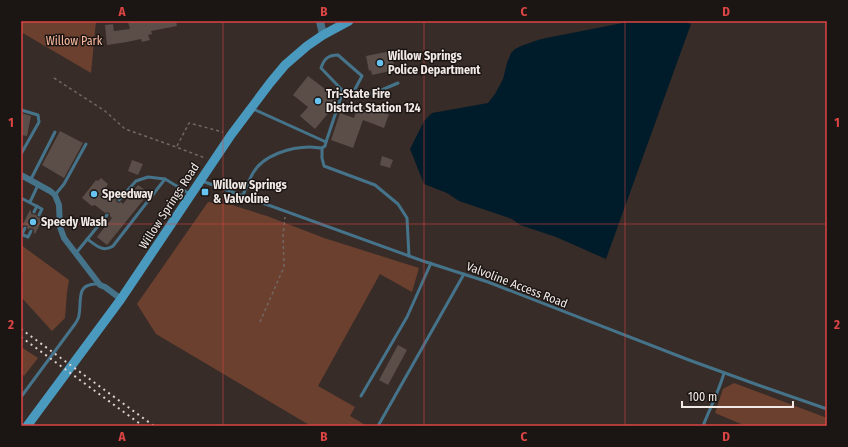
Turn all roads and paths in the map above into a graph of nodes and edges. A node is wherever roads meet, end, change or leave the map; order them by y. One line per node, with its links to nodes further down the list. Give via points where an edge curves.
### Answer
1 (320, 21): 3 (street)
2 (349, 21): 3 (main road, Willow Springs Road)
3 (322, 35): 8 (main road, Willow Springs Road, via 286,65)
4 (54, 78): 14 (path, via 105,111 125,129)
5 (398, 83): 7 (lane, via 372,94)
6 (343, 91): 7 (lane); 7 (lane, via 321,68 324,60 332,55 338,55 362,76); 12 (lane)
7 (354, 91)
8 (251, 108): 11 (main road, Willow Springs Road); 12 (lane)
9 (21, 110): 16 (lane, via 38,115 39,122)
10 (55, 132): 21 (lane)
11 (231, 134): 14 (path, via 189,123); 17 (main road, Willow Springs Road)
12 (326, 142): 15 (lane)
13 (86, 144): 24 (lane)
14 (176, 147): 17 (path)
15 (322, 148): 25 (lane, via 288,150 268,158 253,172); 39 (lane, via 324,166 375,186 398,204 407,218)
16 (21, 154)
17 (213, 161): 20 (main road, Willow Springs Road)
18 (21, 175): 21 (street)
19 (165, 179): 23 (lane); 27 (lane, via 148,177 136,181); 37 (lane, via 113,246 105,250)
20 (200, 180): 23 (main road, Willow Springs Road); 25 (lane, Valvoline Access Road)
21 (30, 181): 22 (street)
22 (38, 185): 24 (street); 28 (lane)
23 (191, 195): 43 (main road, Willow Springs Road)
24 (55, 196): 38 (street, via 60,204 62,234)
25 (243, 196): 30 (lane, Valvoline Access Road)
26 (21, 198): 28 (lane)
27 (119, 200)
28 (30, 202): 29 (lane)
29 (37, 206): 31 (lane); 32 (lane, via 42,209)
30 (286, 211): 39 (lane, Valvoline Access Road); 44 (path, via 283,235 284,267)
31 (34, 212)
32 (39, 215)
33 (107, 215): 37 (lane)
34 (25, 228): 36 (lane)
35 (31, 231): 36 (lane, via 28,237)
36 (21, 234)
37 (87, 239): 38 (lane)
38 (76, 253): 42 (street)
39 (409, 256): 40 (lane, Valvoline Access Road)
40 (431, 264): 41 (lane, Valvoline Access Road); 46 (lane, via 407,317)
41 (464, 274): 45 (lane, Valvoline Access Road); 50 (lane)
42 (100, 284): 43 (street); 47 (lane, via 86,286 83,289 75,324)
43 (121, 299): 49 (main road, Willow Springs Road)
44 (260, 322)
45 (724, 373): 48 (lane, Valvoline Access Road); 51 (lane, via 721,387)
46 (361, 396)
47 (21, 397)
48 (827, 409)
49 (27, 426)
50 (378, 426)
51 (703, 426)

